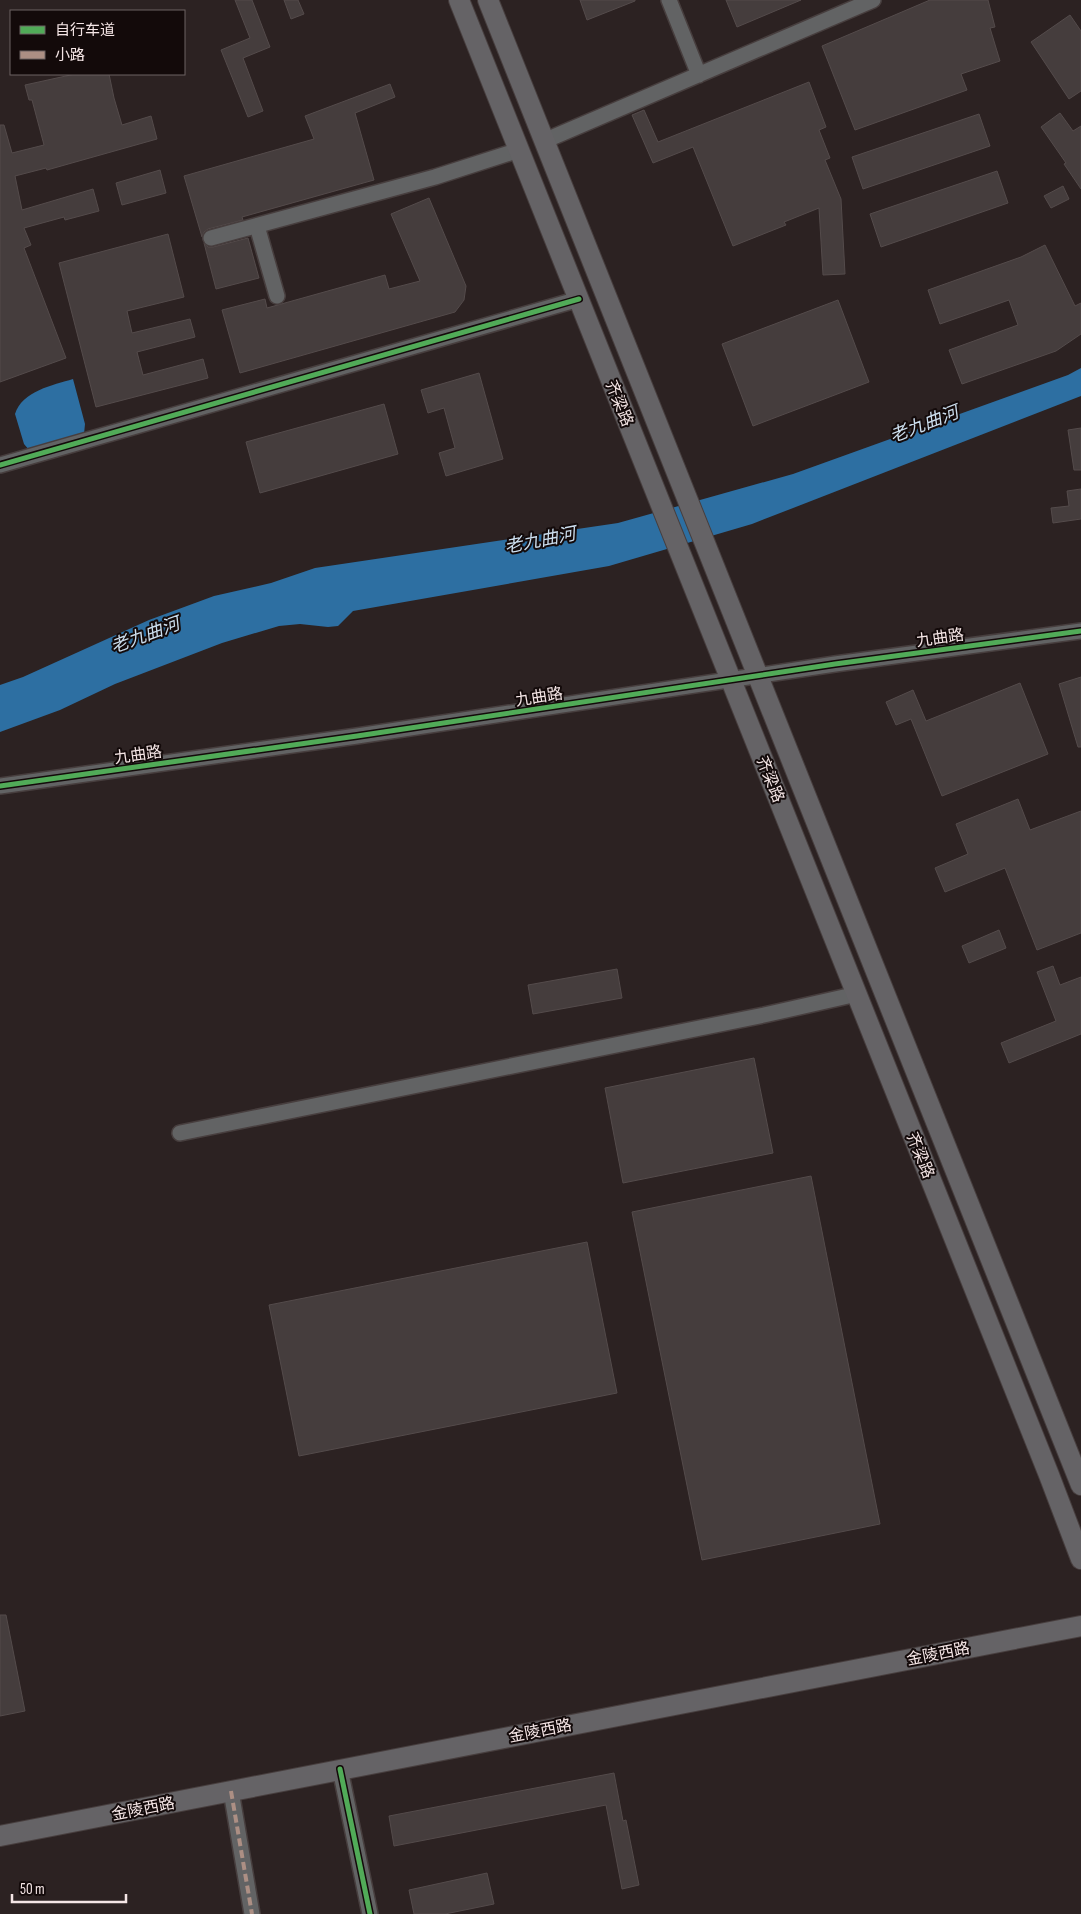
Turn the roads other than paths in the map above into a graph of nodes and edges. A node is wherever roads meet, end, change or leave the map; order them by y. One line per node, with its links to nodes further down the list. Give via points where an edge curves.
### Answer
1 (459, 0): 7 (main road, 齐梁路)
2 (488, 0): 6 (main road, 齐梁路)
3 (669, 0): 5 (street)
4 (873, 0): 5 (street)
5 (699, 75): 6 (street)
6 (544, 141): 7 (main road); 14 (main road, 齐梁路)
7 (519, 150): 8 (street, via 435,177); 11 (main road, 齐梁路)
8 (257, 226): 9 (street); 10 (street)
9 (211, 238)
10 (277, 296)
11 (579, 299): 12 (street); 15 (main road, 齐梁路)
12 (0, 466)
13 (1081, 631): 14 (street, 九曲路)
14 (758, 676): 15 (street, 九曲路); 19 (main road, 齐梁路)
15 (731, 680): 16 (street, 九曲路); 17 (main road, 齐梁路)
16 (0, 786)
17 (857, 994): 18 (street); 20 (main road, 齐梁路)
18 (180, 1133)
19 (1081, 1486)
20 (1081, 1559)
21 (1081, 1626): 22 (main road, 金陵西路)
22 (340, 1769): 23 (main road, 金陵西路); 26 (street)
23 (231, 1791): 24 (main road, 金陵西路); 25 (street)
24 (0, 1836)
25 (252, 1914)
26 (370, 1914)

